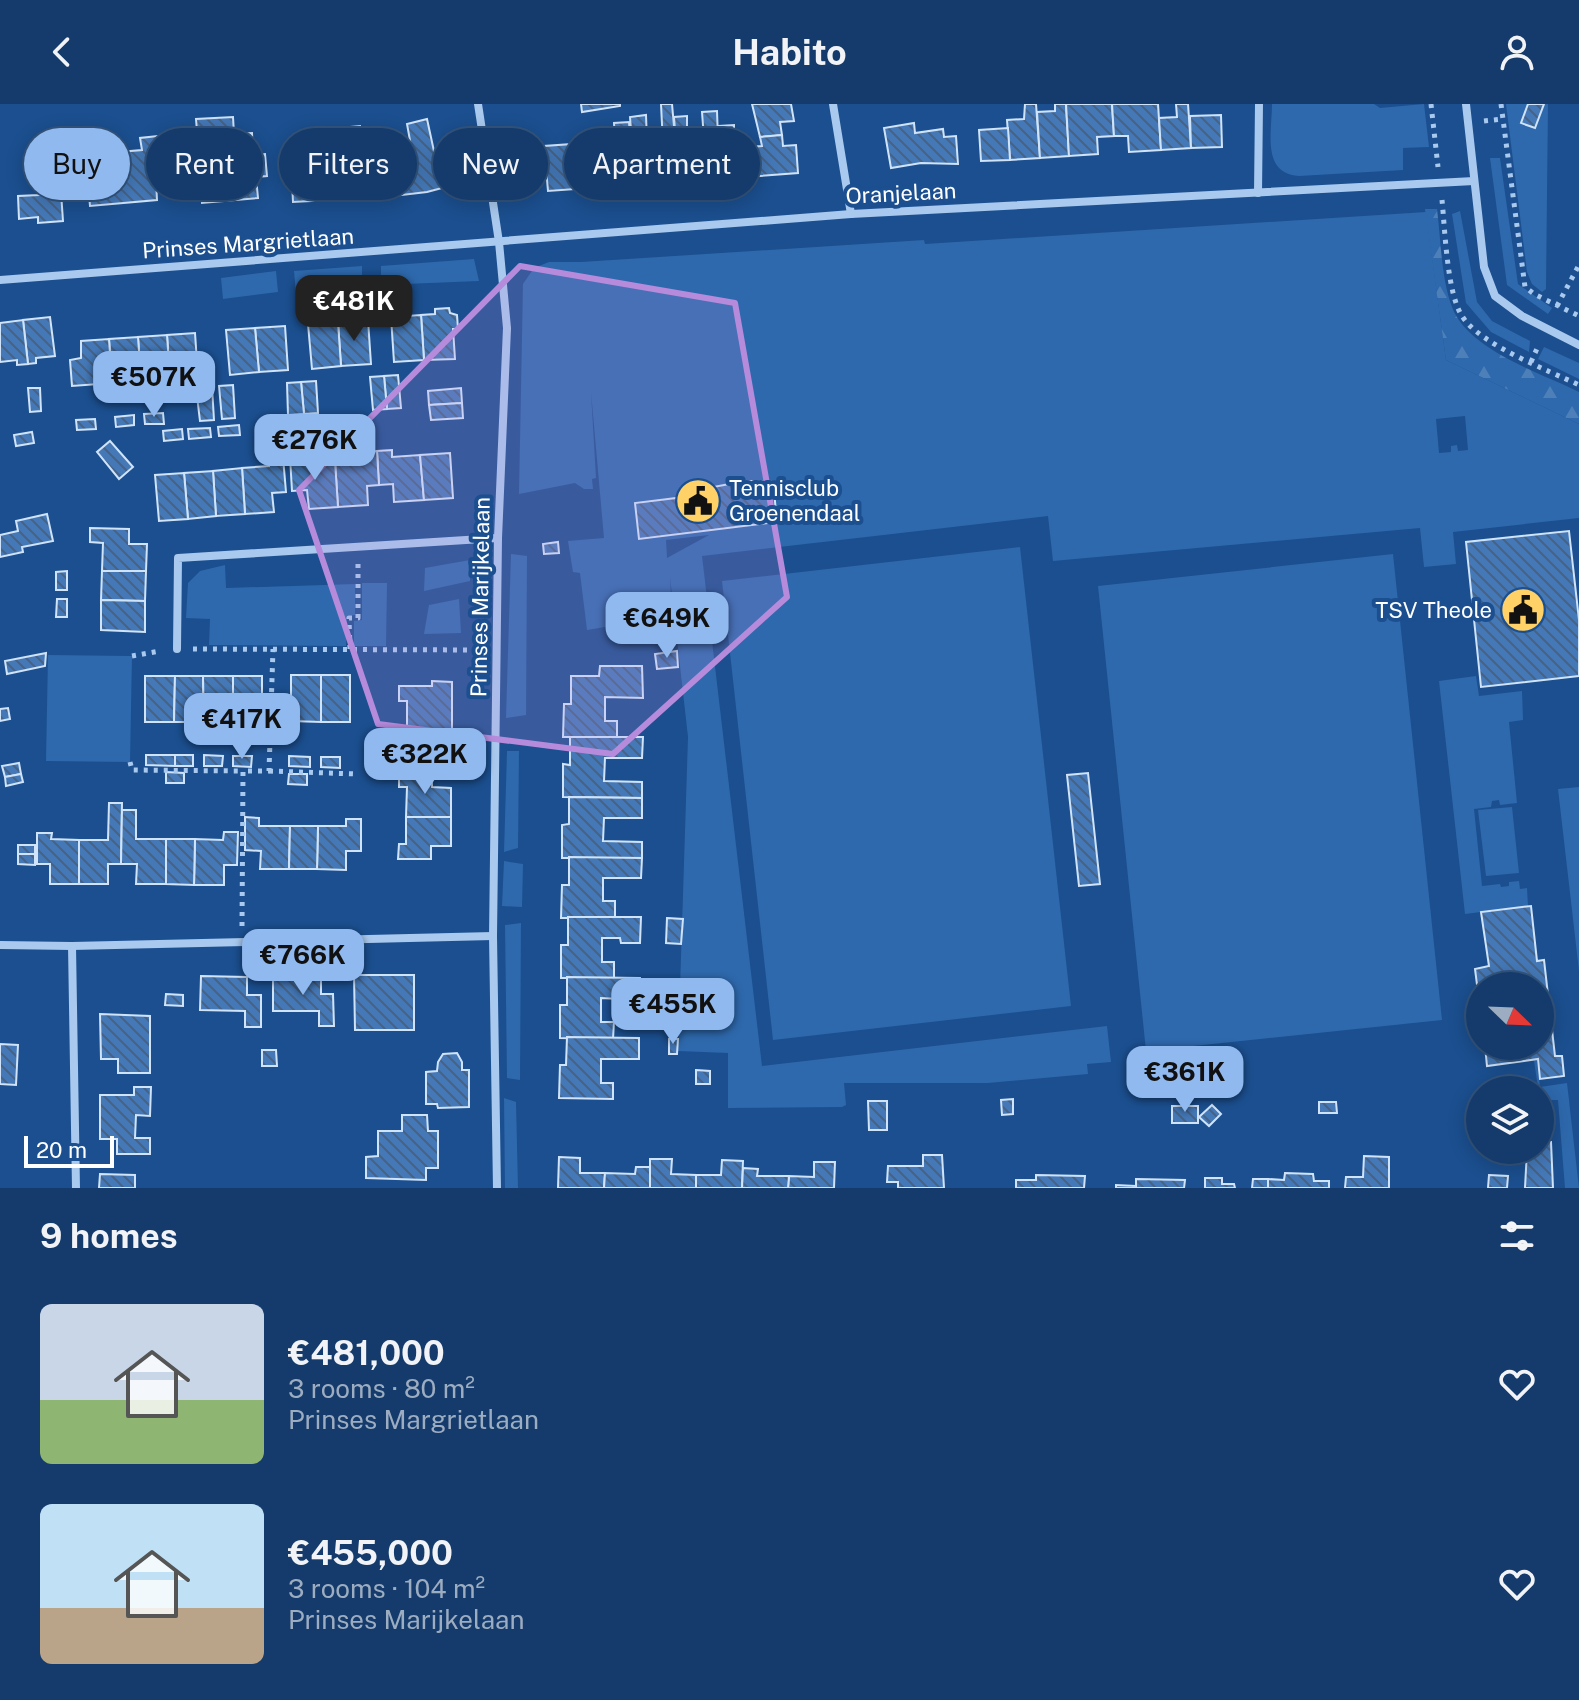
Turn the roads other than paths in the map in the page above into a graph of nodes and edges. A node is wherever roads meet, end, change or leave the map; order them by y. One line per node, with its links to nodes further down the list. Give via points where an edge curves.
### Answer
1 (478, 104): 8 (street, Prinses Marijkelaan)
2 (833, 104): 7 (street)
3 (1259, 104): 6 (street)
4 (1466, 104): 5 (street)
5 (1474, 181): 6 (street, Oranjelaan); 10 (street, via 1484,267 1495,296)
6 (1258, 193): 7 (street, Oranjelaan)
7 (851, 214): 8 (street, Oranjelaan)
8 (499, 242): 9 (street, Prinses Margrietlaan); 11 (street, Prinses Marijkelaan, via 507,328)
9 (0, 280)
10 (1579, 345)
11 (498, 538): 12 (street, via 178,558); 13 (street, Prinses Marijkelaan)
12 (177, 649)
13 (493, 936): 15 (street); 17 (street, Prinses Marijkelaan)
14 (0, 945): 15 (street)
15 (72, 946): 16 (street)
16 (76, 1188)
17 (497, 1188)

